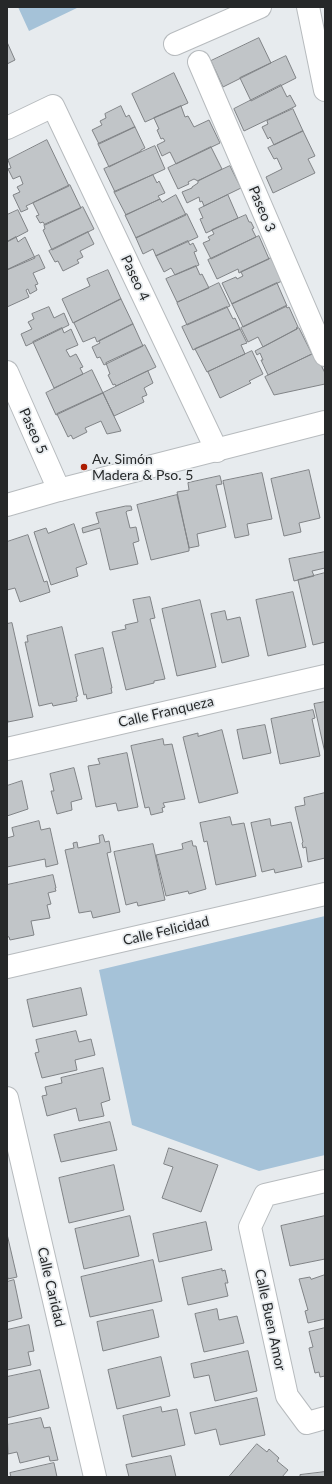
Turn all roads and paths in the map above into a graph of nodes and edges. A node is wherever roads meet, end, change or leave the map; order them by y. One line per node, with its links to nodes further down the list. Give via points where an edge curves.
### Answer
1 (260, 7): 3 (street)
2 (308, 7): 5 (street)
3 (175, 44)
4 (199, 62): 7 (street, Paseo 3)
5 (325, 90)
6 (7, 128): 10 (street, Paseo 4, via 53,106)
7 (325, 355)
8 (7, 372): 11 (street, Paseo 5)
9 (325, 422): 10 (street)
10 (217, 450): 11 (street)
11 (59, 490): 12 (street)
12 (7, 505)
13 (325, 676): 14 (street, Calle Franqueza)
14 (7, 749)
15 (325, 894): 16 (street, Calle Felicidad)
16 (7, 967)
17 (7, 1098): 20 (street, Calle Caridad)
18 (325, 1181): 19 (street, Calle Buen Amor, via 265,1195 250,1227 287,1396 307,1423)
19 (325, 1418)
20 (95, 1477)

